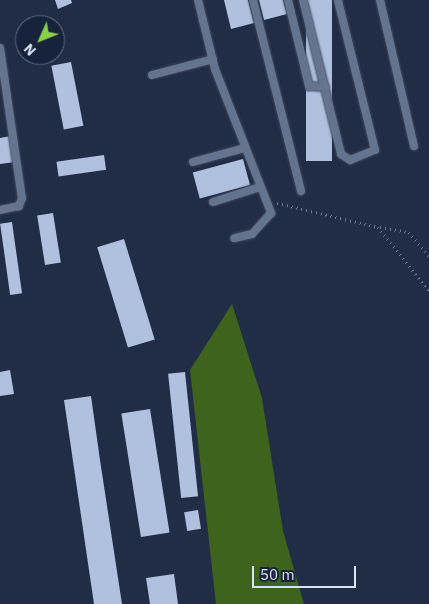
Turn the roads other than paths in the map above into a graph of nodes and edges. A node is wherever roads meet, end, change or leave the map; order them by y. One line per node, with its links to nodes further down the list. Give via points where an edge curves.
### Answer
1 (198, 0): 8 (lane)
2 (253, 0): 15 (lane)
3 (288, 0): 10 (lane, via 310,86 313,90)
4 (303, 0): 10 (lane)
5 (338, 0): 10 (lane, via 373,153 343,158)
6 (380, 0): 11 (lane)
7 (0, 48): 17 (lane, via 22,198 19,206)
8 (213, 59): 9 (lane); 12 (lane)
9 (152, 75)
10 (325, 87)
11 (414, 146)
12 (245, 148): 13 (lane); 14 (lane)
13 (192, 162)
14 (260, 187): 16 (lane); 18 (lane, via 271,213 252,234)
15 (301, 191)
16 (213, 202)
17 (0, 210)
18 (234, 238)

